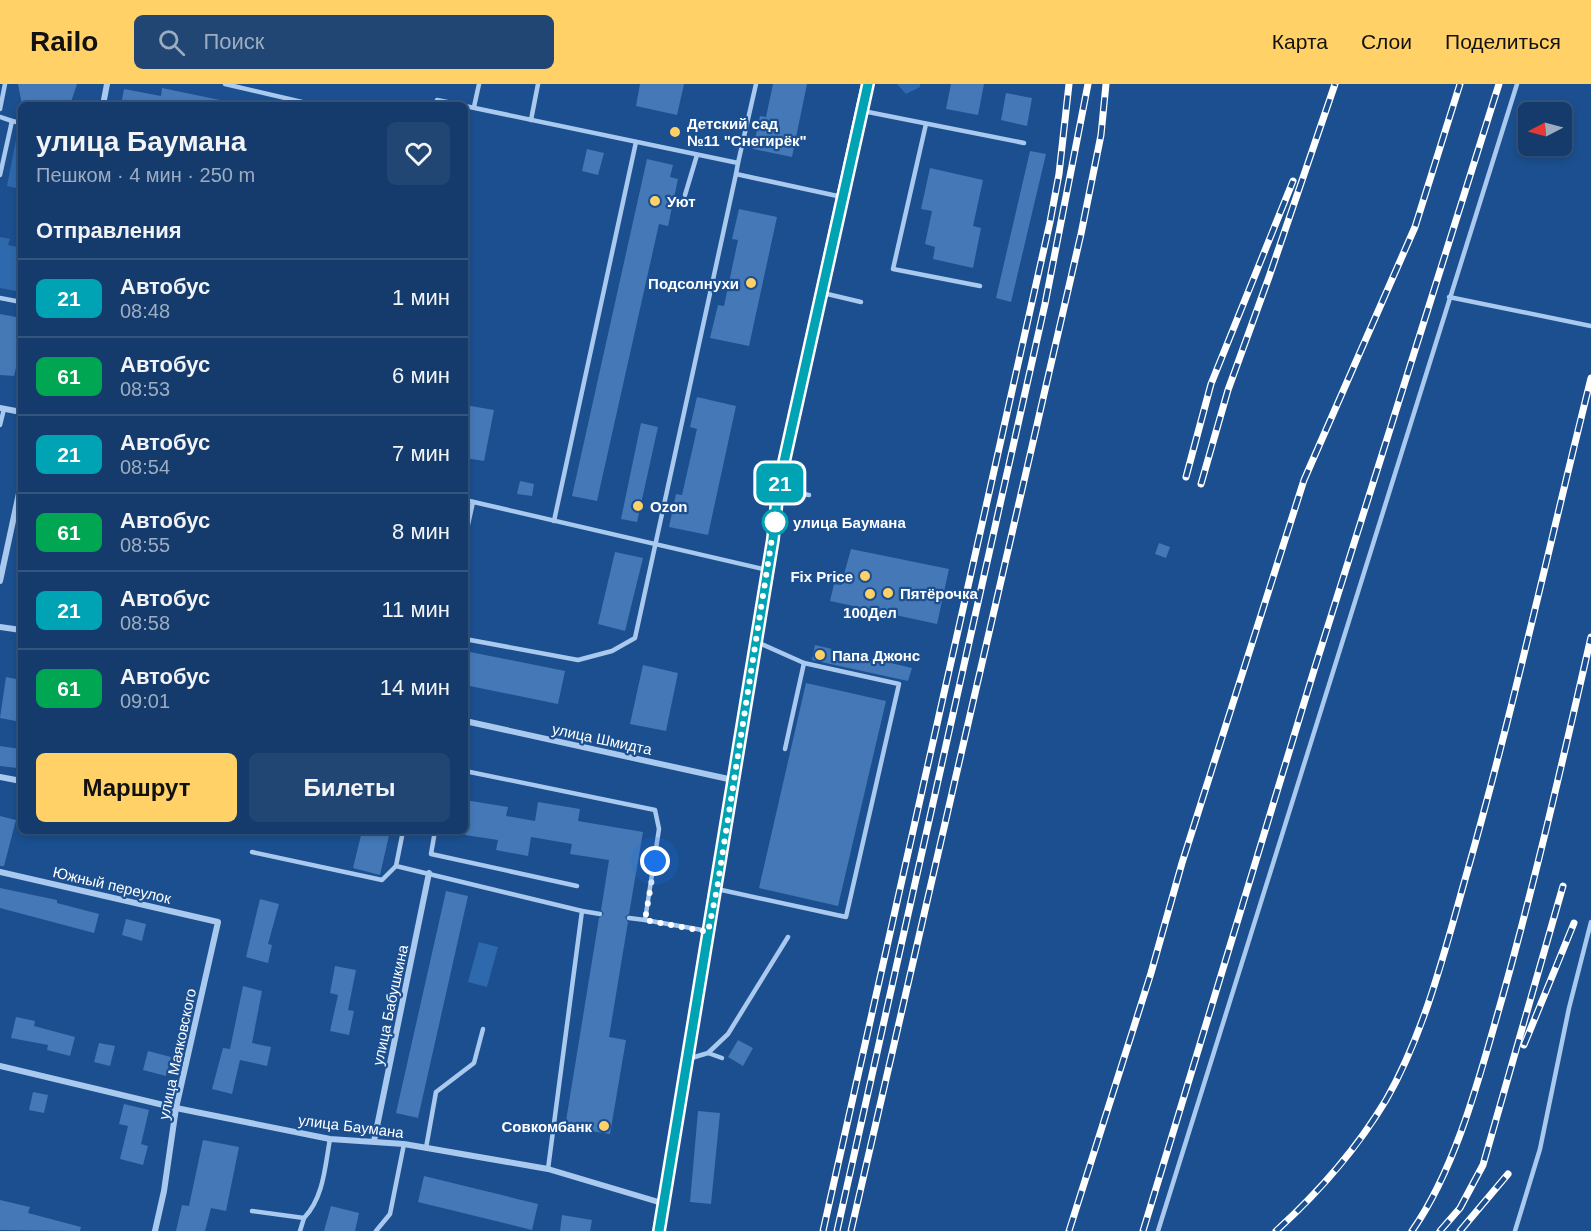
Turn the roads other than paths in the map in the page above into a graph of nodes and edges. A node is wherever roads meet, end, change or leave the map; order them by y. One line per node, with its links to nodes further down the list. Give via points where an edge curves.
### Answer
1 (5, 84): 14 (lane)
2 (107, 84): 10 (street)
3 (225, 84): 9 (lane)
4 (479, 84): 13 (lane)
5 (538, 84): 17 (lane)
6 (756, 84): 24 (lane)
7 (867, 84): 15 (main road)
8 (1517, 84): 31 (lane)
9 (233, 85): 11 (lane)
10 (104, 102)
11 (303, 102)
12 (468, 106): 13 (lane)
13 (474, 107): 17 (lane)
14 (0, 109)
15 (861, 111): 20 (lane); 28 (main road)
16 (0, 117): 18 (lane)
17 (531, 120): 21 (lane)
18 (12, 121): 19 (lane); 26 (lane)
19 (18, 122)
20 (926, 124): 22 (lane); 29 (lane, via 893,269)
21 (636, 142): 23 (lane); 44 (lane)
22 (1024, 143)
23 (697, 155): 24 (lane); 27 (lane)
24 (738, 164): 25 (lane)
25 (736, 174): 28 (lane); 46 (lane)
26 (0, 175)
27 (685, 195)
28 (843, 198): 30 (main road)
29 (980, 286)
30 (820, 293): 34 (lane); 39 (main road)
31 (1449, 297): 35 (lane); 94 (lane)
32 (0, 298): 33 (lane)
33 (18, 301)
34 (861, 303)
35 (1591, 326)
36 (2, 408): 37 (street); 38 (lane)
37 (18, 411)
38 (0, 425)
39 (778, 489): 40 (lane); 47 (main road)
40 (809, 495)
41 (18, 498): 48 (street)
42 (468, 501): 43 (lane)
43 (473, 502): 44 (lane); 45 (lane)
44 (554, 521): 46 (lane)
45 (468, 524)
46 (656, 545): 47 (lane); 51 (lane, via 635,638 612,651 578,660)
47 (767, 570): 52 (main road)
48 (0, 581)
49 (0, 627): 50 (street)
50 (18, 630)
51 (468, 640)
52 (756, 642): 53 (lane); 59 (main road)
53 (804, 663): 55 (lane); 67 (lane, via 898,684 846,917)
54 (468, 722): 59 (street, улица Шмидта)
55 (785, 749)
56 (468, 772): 71 (lane, via 655,810 659,829)
57 (0, 777): 58 (street)
58 (18, 780)
59 (733, 780): 67 (main road)
60 (402, 834): 63 (lane)
61 (434, 834): 66 (lane, via 430,854)
62 (252, 852): 63 (lane, via 382,880)
63 (396, 866): 65 (lane)
64 (0, 872): 73 (street, Южный переулок)
65 (429, 873): 68 (lane); 83 (street, улица Бабушкина)
66 (577, 886)
67 (717, 889): 74 (main road)
68 (582, 911): 69 (lane); 86 (lane)
69 (600, 914)
70 (629, 918): 71 (lane)
71 (645, 920): 74 (lane)
72 (1591, 921): 95 (lane, via 1540,1149)
73 (218, 922): 81 (street, улица Маяковского)
74 (708, 932): 79 (main road)
75 (788, 937): 77 (lane, via 728,1034)
76 (483, 1029): 85 (lane, via 474,1063 436,1092)
77 (708, 1053): 78 (lane); 79 (lane)
78 (722, 1058)
79 (686, 1059): 87 (main road)
80 (0, 1066): 81 (street, улица Баумана)
81 (176, 1108): 82 (street, улица Баумана); 90 (street, улица Маяковского)
82 (330, 1139): 83 (street, улица Баумана); 89 (lane, via 315,1207)
83 (374, 1141): 84 (street, улица Баумана)
84 (404, 1144): 85 (street, улица Баумана); 92 (lane, via 390,1214)
85 (426, 1148): 86 (street, улица Баумана)
86 (548, 1169): 87 (street, улица Баумана)
87 (662, 1203): 93 (main road)
88 (252, 1211): 89 (lane)
89 (304, 1218): 91 (lane)
90 (155, 1231)
91 (300, 1231)
92 (376, 1231)
93 (659, 1231)
94 (1158, 1231)
95 (1515, 1231)

